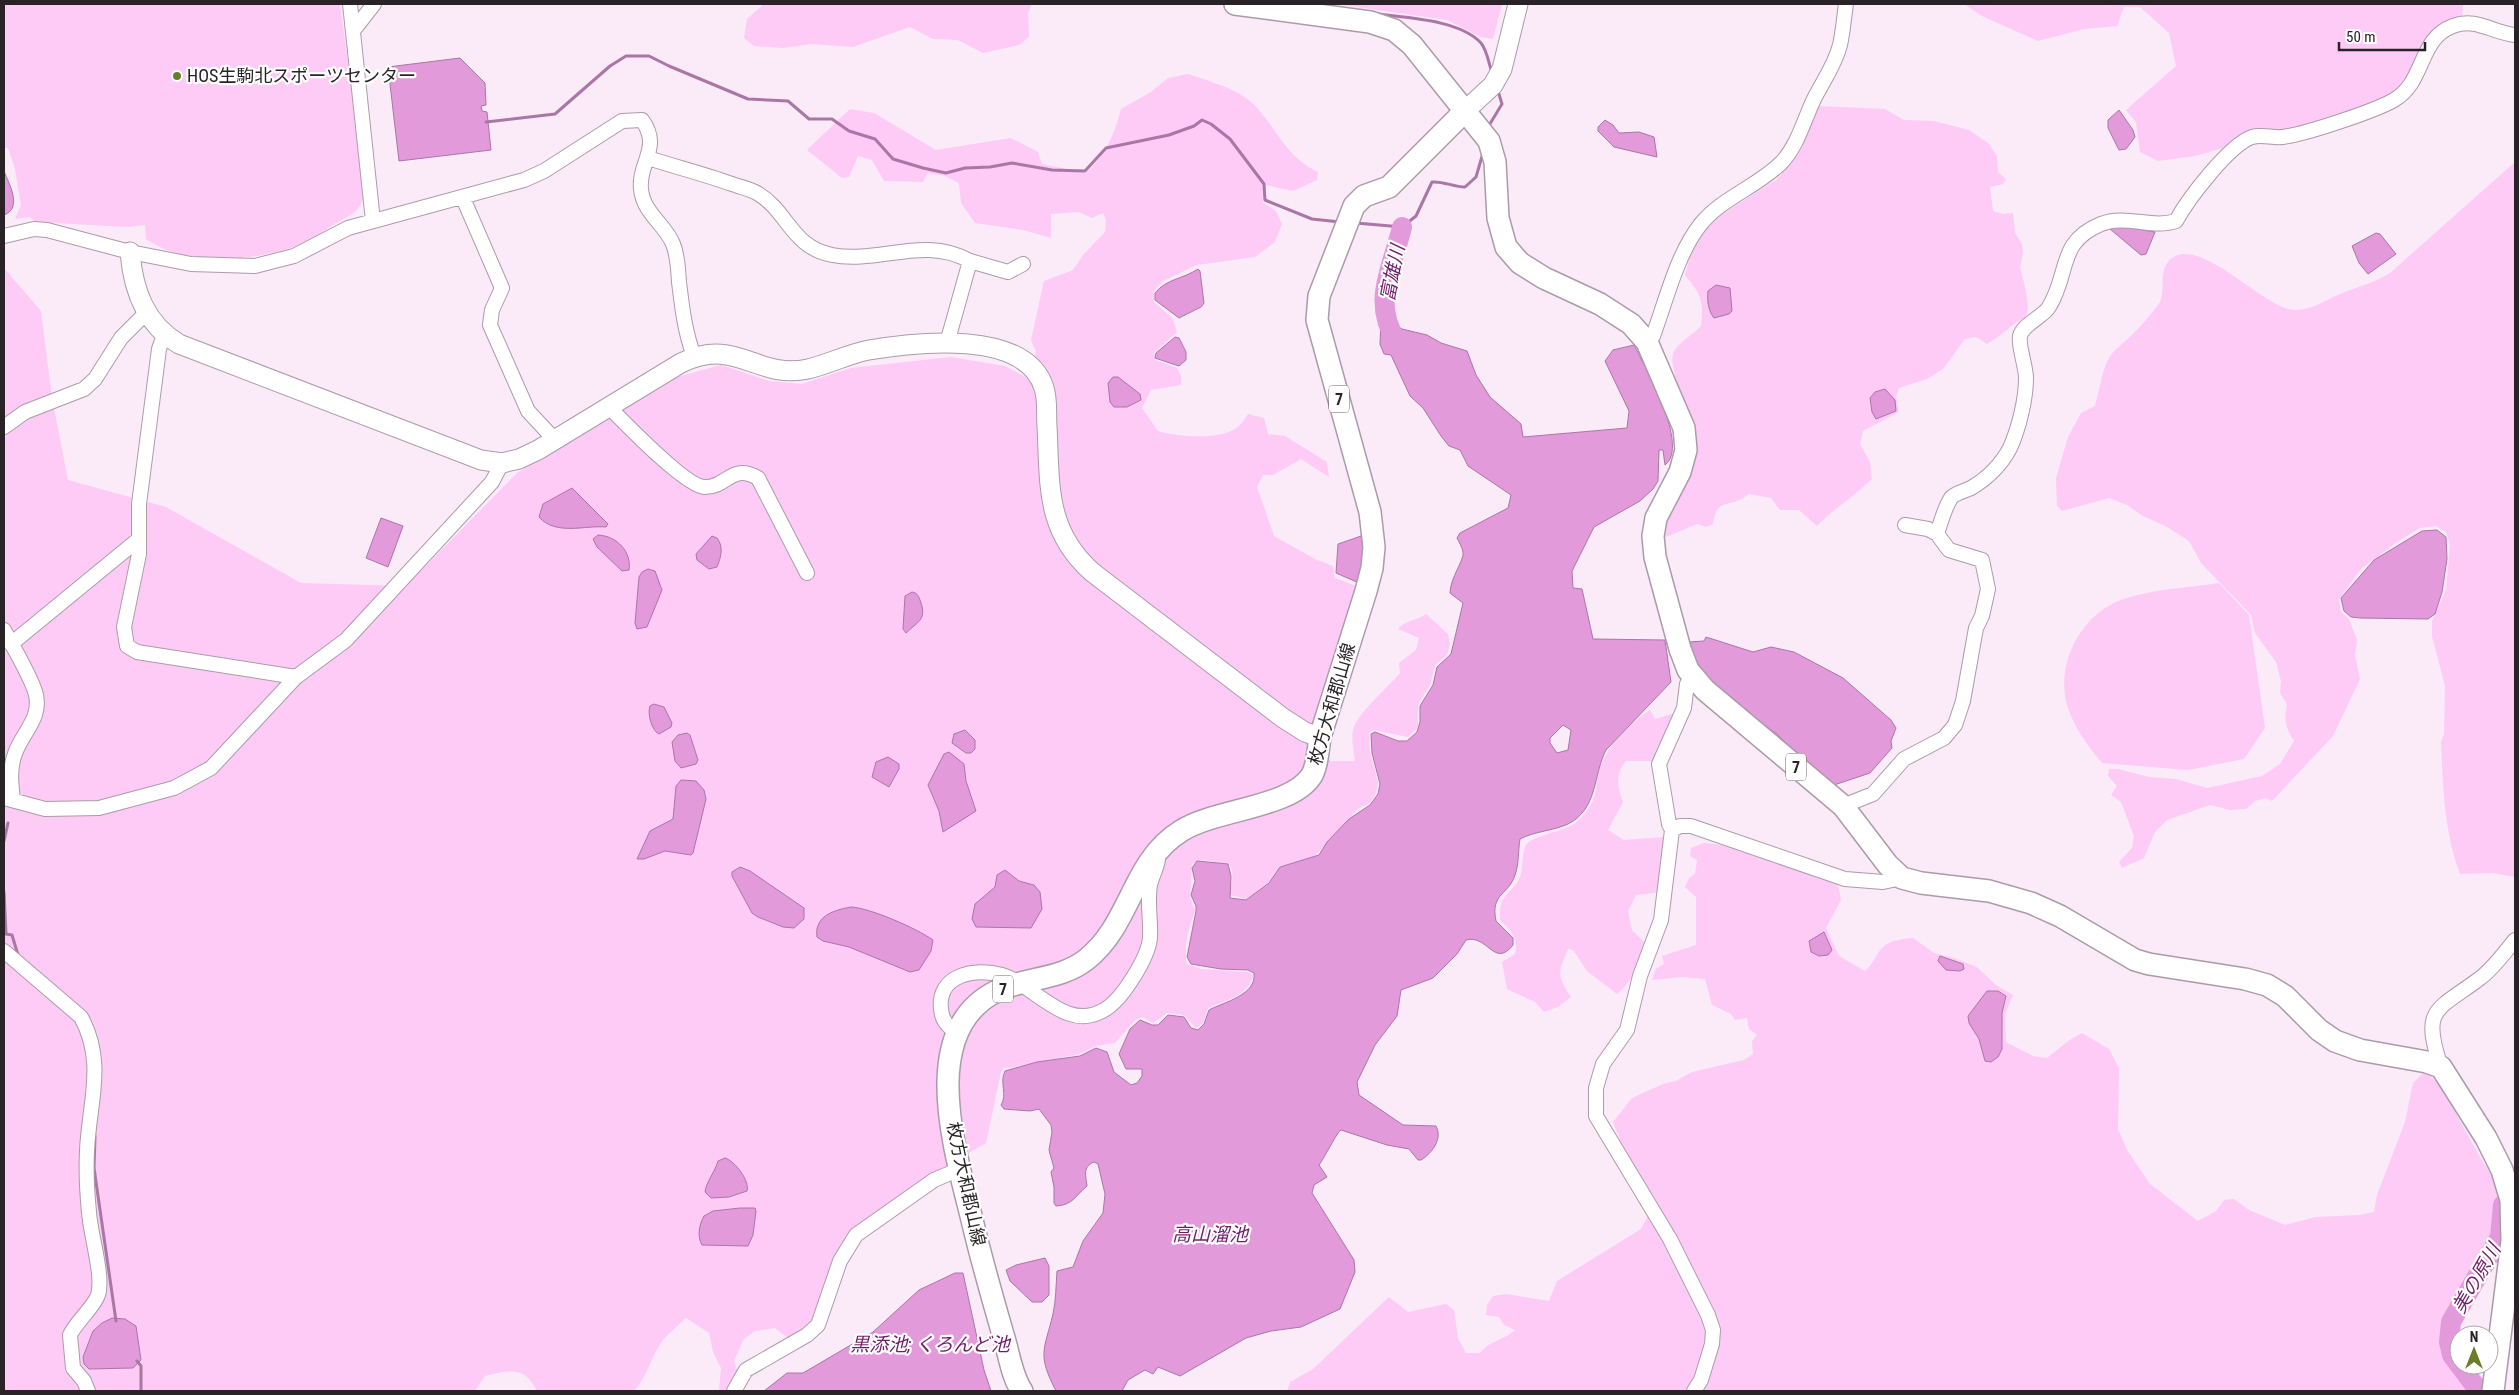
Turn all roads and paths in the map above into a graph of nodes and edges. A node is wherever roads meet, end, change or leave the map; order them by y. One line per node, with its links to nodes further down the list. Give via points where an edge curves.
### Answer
1 (350, 4): 6 (street)
2 (374, 4): 6 (street)
3 (1235, 4): 8 (main road, 7, via 1370,22 1394,30 1412,45)
4 (1518, 4): 8 (street, via 1502,69 1493,85)
5 (1846, 4): 18 (street, via 1833,65 1789,153 1781,164 1714,210 1701,223 1689,239 1653,336)
6 (353, 31): 11 (street)
7 (2515, 35): 26 (street, via 2466,23 2443,30 2430,43 2410,86 2384,106 2282,137 2252,137 2240,144 2186,202 2176,221 2165,224 2119,221 2103,224 2078,238 2070,249 2058,290 2048,309 2020,336 2026,378 2024,399 2011,445 2002,463 1990,474 1952,496)
8 (1465, 111): 18 (main road, 7, via 1489,141 1495,162 1498,218 1506,247 1520,263 1544,278 1600,304 1631,324); 33 (main road, 枚方大和郡山線 / 7, via 1389,187 1364,196 1354,206 1319,296 1317,320 1370,512 1374,547 1366,592)
9 (648, 158): 10 (street, via 648,128 642,120 622,121 544,171); 14 (street, via 756,193 813,250 852,256 920,248 941,250); 20 (street, via 640,188 645,205 673,244 688,340)
10 (463, 198): 11 (street); 23 (street, via 502,288 492,310 490,324 528,411)
11 (373, 221): 13 (street, via 348,228 294,256 255,266 191,264)
12 (4, 236): 13 (street, via 34,229 47,230)
13 (130, 252): 16 (street, via 134,286)
14 (970, 260): 15 (street, via 1008,272); 19 (street)
15 (1024, 264)
16 (146, 313): 17 (street); 22 (street, via 121,338 95,379 84,389 25,412)
17 (164, 335): 24 (street, via 211,357 408,434 480,460); 27 (street, via 158,349 140,494)
18 (1647, 342): 31 (main road, 7, via 1684,428 1686,450 1680,472 1656,518 1653,536 1655,556 1680,649)
19 (946, 343): 20 (street, via 852,353 808,369 789,372 771,370 732,355 711,352); 33 (street, via 977,344 1022,358 1034,368 1045,389 1050,501 1061,536 1080,562 1283,718)
20 (694, 356): 21 (street)
21 (608, 406): 23 (street); 28 (street, via 696,486 714,486 736,473 748,473 758,478)
22 (4, 427)
23 (554, 439): 24 (street, via 519,459)
24 (502, 463): 32 (street, via 492,482 346,640)
25 (1905, 525): 26 (street)
26 (1937, 534): 35 (street, via 1949,550 1982,560 1988,589 1976,628 1961,709 1955,725 1944,738 1904,759 1873,794)
27 (139, 539): 30 (street); 32 (street, via 139,554 124,627 127,646 138,652)
28 (808, 573)
29 (4, 630): 30 (street)
30 (11, 644): 34 (street, via 36,694 37,713 16,749)
31 (1693, 676): 35 (main road, 7, via 1705,690); 36 (street, via 1686,684 1684,708 1659,764)
32 (296, 677): 34 (street, via 211,768 174,788 99,808 45,809)
33 (1320, 737): 37 (main road, 枚方大和郡山線 / 7, via 1312,775 1300,788 1182,830)
34 (9, 799)
35 (1842, 806): 38 (main road, 7, via 1888,866)
36 (1672, 830): 38 (street, via 1691,826 1845,879 1884,882); 48 (street, via 1662,920 1640,976 1627,1030 1603,1064 1596,1088 1596,1116 1670,1239 1708,1315 1713,1330 1712,1344 1701,1380)
37 (1157, 851): 41 (main road, 枚方大和郡山線 / 7, via 1136,884 1120,920 1094,953 1081,964 1058,974); 41 (street, via 1150,891 1150,940 1145,957 1127,986 1106,1010 1091,1017 1058,1010)
38 (1902, 878): 43 (main road, via 1990,891 2031,903 2149,964 2267,985 2335,1041 2360,1050)
39 (2515, 940): 43 (street, via 2480,978 2445,1001 2432,1020 2432,1041)
40 (4, 951): 45 (street, via 81,1017 89,1031 94,1056 96,1087 87,1151 89,1213 98,1295 70,1335 73,1368)
41 (1019, 984): 42 (main road, 枚方大和郡山線 / 7, via 982,1001 960,1024); 42 (street, via 1002,975 988,973 953,978 943,988 940,1007 944,1022)
42 (956, 1033): 44 (main road, 枚方大和郡山線 / 7, via 948,1076)
43 (2441, 1067): 49 (main road, via 2486,1138 2502,1170 2511,1200 2512,1241)
44 (960, 1169): 46 (street, via 934,1180 856,1235 840,1261 818,1325 807,1335 746,1370); 47 (main road, 枚方大和郡山線 / 7, via 1008,1354)
45 (88, 1391)
46 (734, 1391)
47 (1022, 1391)
48 (1694, 1391)
49 (2493, 1391)

